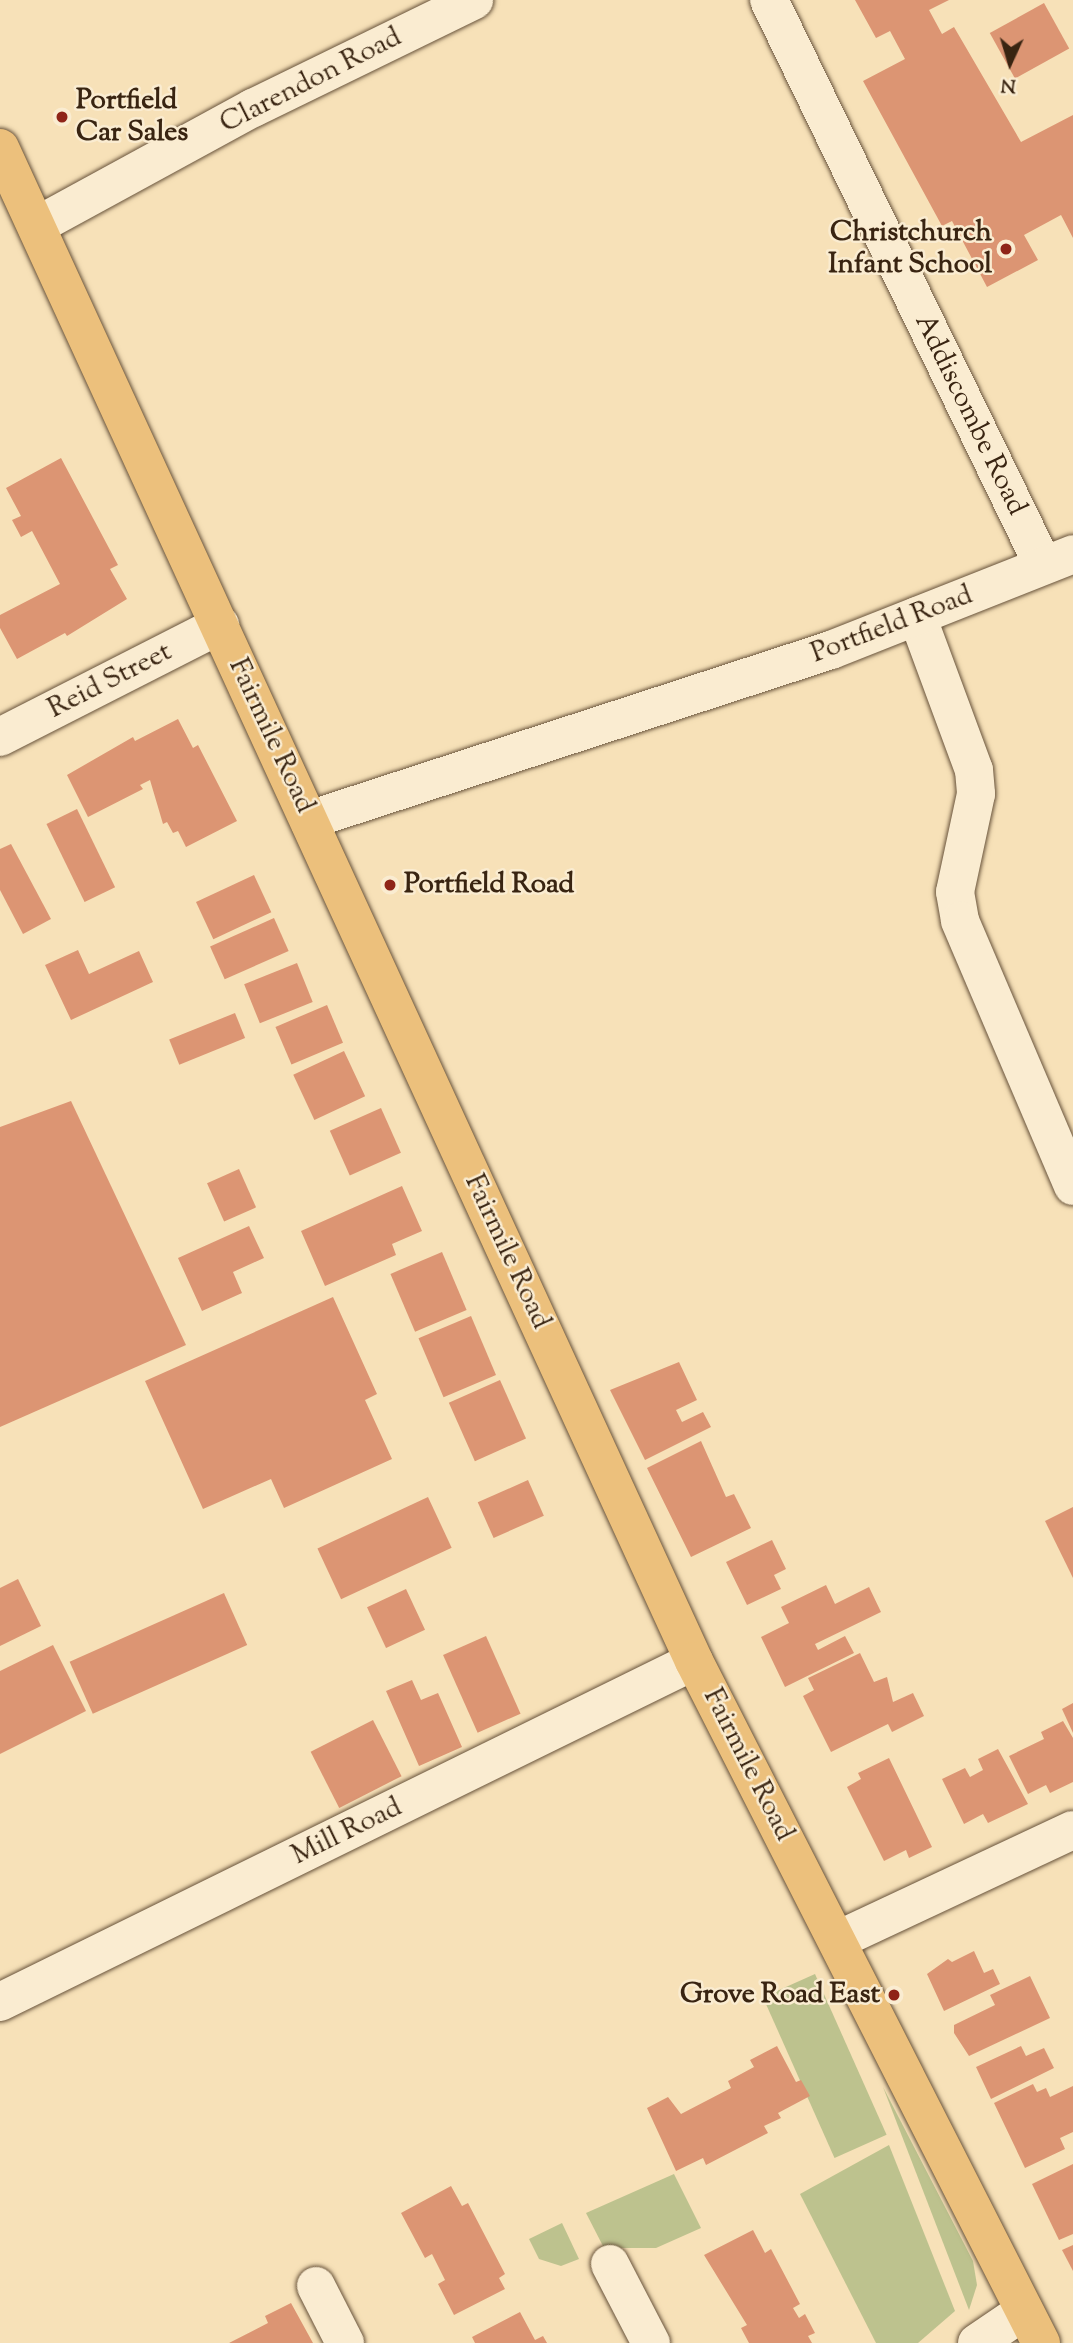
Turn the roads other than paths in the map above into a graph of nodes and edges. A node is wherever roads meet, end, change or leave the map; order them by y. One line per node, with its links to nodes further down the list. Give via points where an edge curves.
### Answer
1 (474, 0): 4 (street, Clarendon Road, via 253,108)
2 (769, 0): 5 (street, Addiscombe Road)
3 (0, 148): 4 (main road, Fairmile Road)
4 (38, 225): 7 (main road, Fairmile Road)
5 (1058, 559): 6 (street, Portfield Road)
6 (917, 616): 9 (street, Portfield Road, via 638,715); 10 (street, via 974,770 976,794 955,892 960,921)
7 (220, 625): 8 (street, Reid Street); 9 (main road, Fairmile Road)
8 (0, 737)
9 (309, 820): 11 (main road, Fairmile Road)
10 (1073, 1186)
11 (694, 1661): 13 (main road, Fairmile Road); 14 (street, Mill Road)
12 (1073, 1830): 13 (street)
13 (838, 1940): 17 (main road, Fairmile Road)
14 (0, 2002)
15 (610, 2263): 19 (street)
16 (316, 2286): 18 (street)
17 (1033, 2327): 20 (street)
18 (345, 2343)
19 (651, 2343)
20 (977, 2343)

